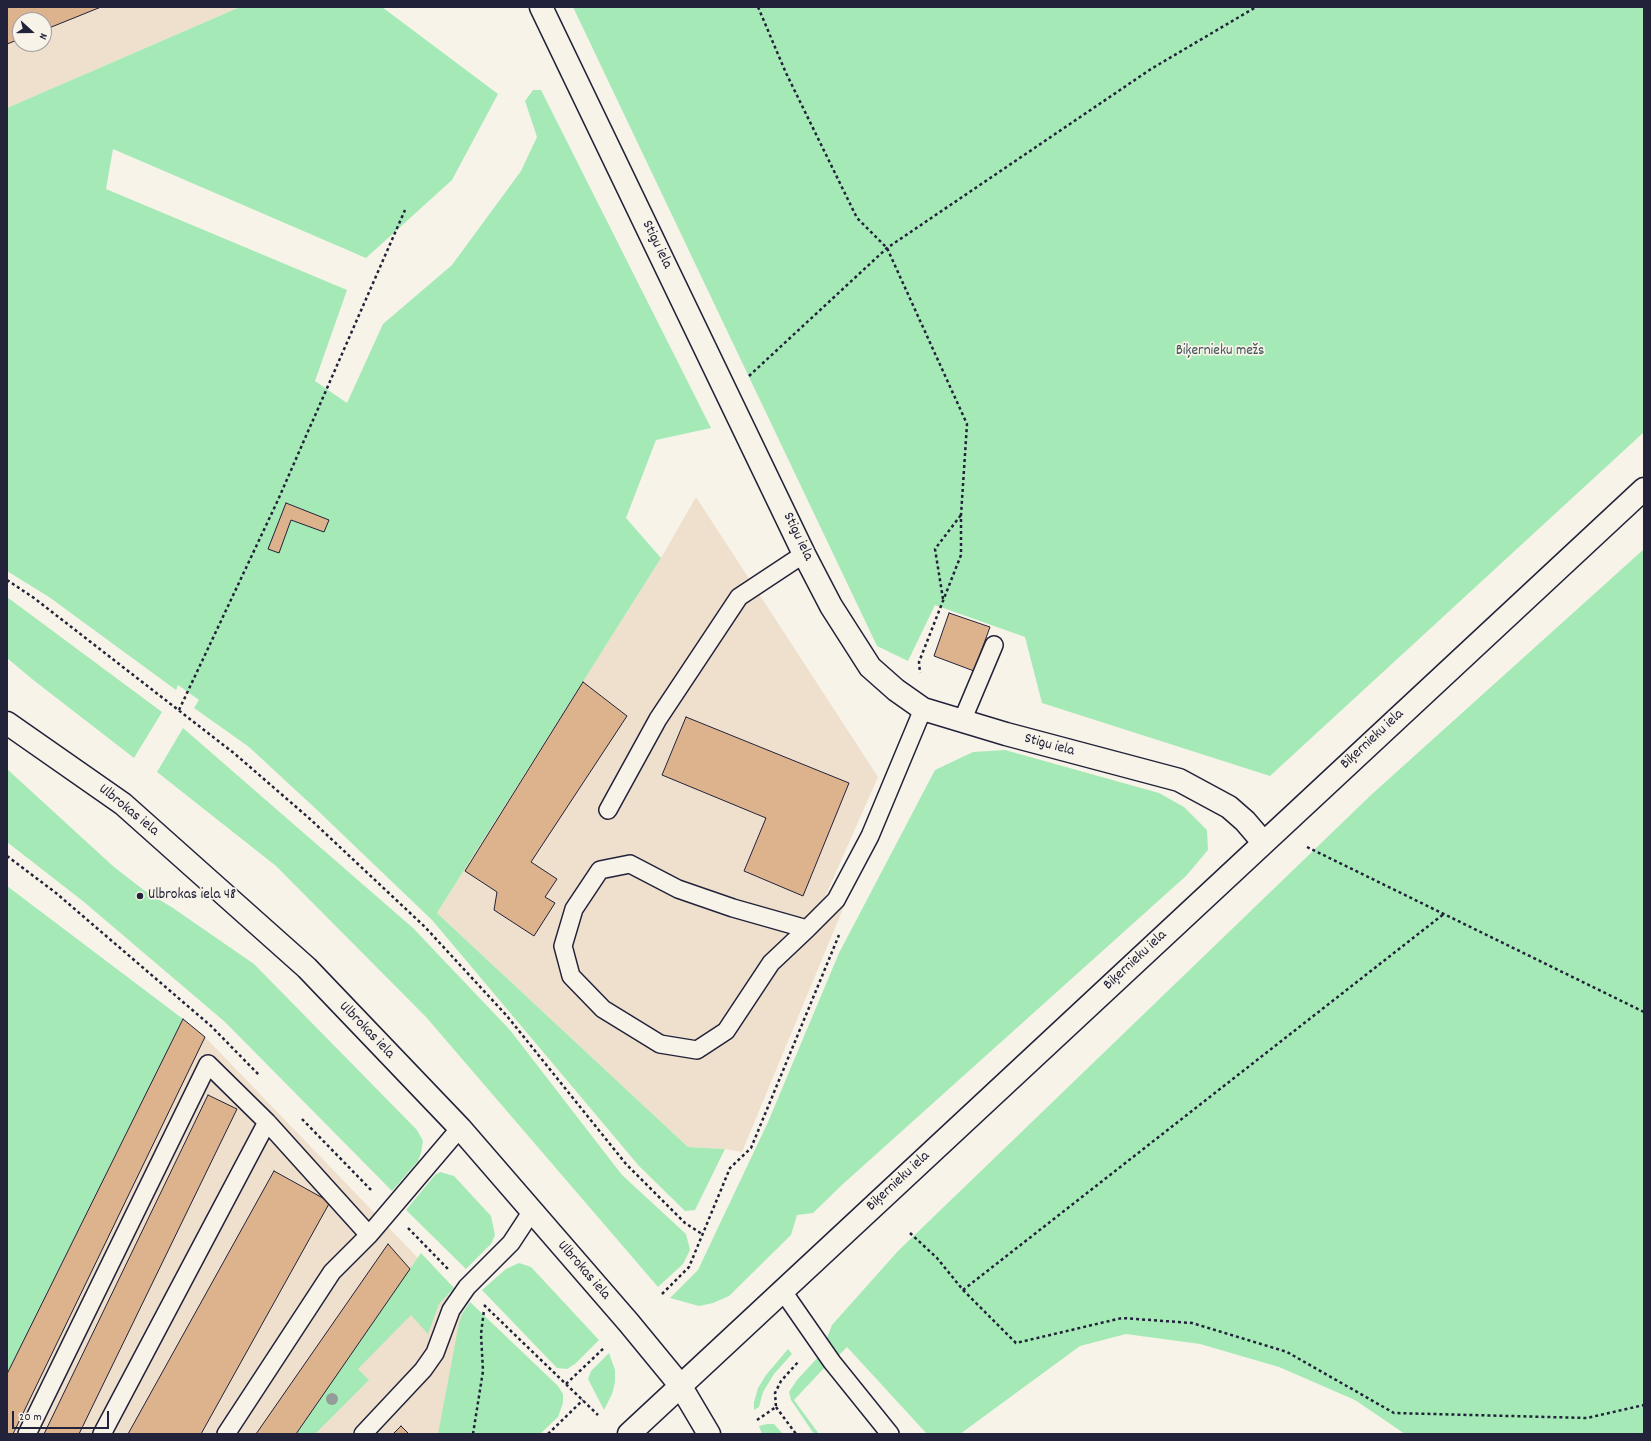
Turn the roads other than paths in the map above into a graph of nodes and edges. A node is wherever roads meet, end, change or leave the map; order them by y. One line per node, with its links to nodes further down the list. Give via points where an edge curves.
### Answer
1 (541, 7): 3 (main road, Stigu iela)
2 (1644, 489): 9 (main road, Biķernieku iela)
3 (804, 554): 5 (main road, Stigu iela, via 831,606 870,667 896,690); 8 (lane, via 739,598 658,719)
4 (994, 645): 6 (lane)
5 (923, 708): 6 (main road, Stigu iela); 10 (lane, via 870,836 836,900)
6 (962, 721): 9 (main road, Stigu iela, via 1179,780 1228,807 1245,821)
7 (7, 723): 12 (main road, Ulbrokas iela, via 124,804 307,968)
8 (608, 810)
9 (1263, 842): 15 (main road, Biķernieku iela)
10 (807, 929): 10 (lane, via 771,963 726,1031 697,1050 660,1044 603,1009 571,976 563,946 574,909 600,870 630,864 678,889)
11 (267, 1122): 14 (lane); 17 (lane, via 208,1064); 18 (lane)
12 (460, 1128): 13 (main road, Ulbrokas iela); 14 (lane)
13 (532, 1211): 16 (main road, Ulbrokas iela); 20 (lane, via 511,1243 467,1287 451,1310 435,1353 423,1370)
14 (369, 1236): 19 (lane, via 332,1272)
15 (782, 1290): 16 (main road, Biķernieku iela); 23 (lane, via 832,1362)
16 (680, 1385): 21 (main road, Biķernieku iela); 22 (main road, Ulbrokas iela)
17 (27, 1434)
18 (102, 1434)
19 (226, 1434)
20 (363, 1434)
21 (629, 1434)
22 (709, 1434)
23 (890, 1434)

